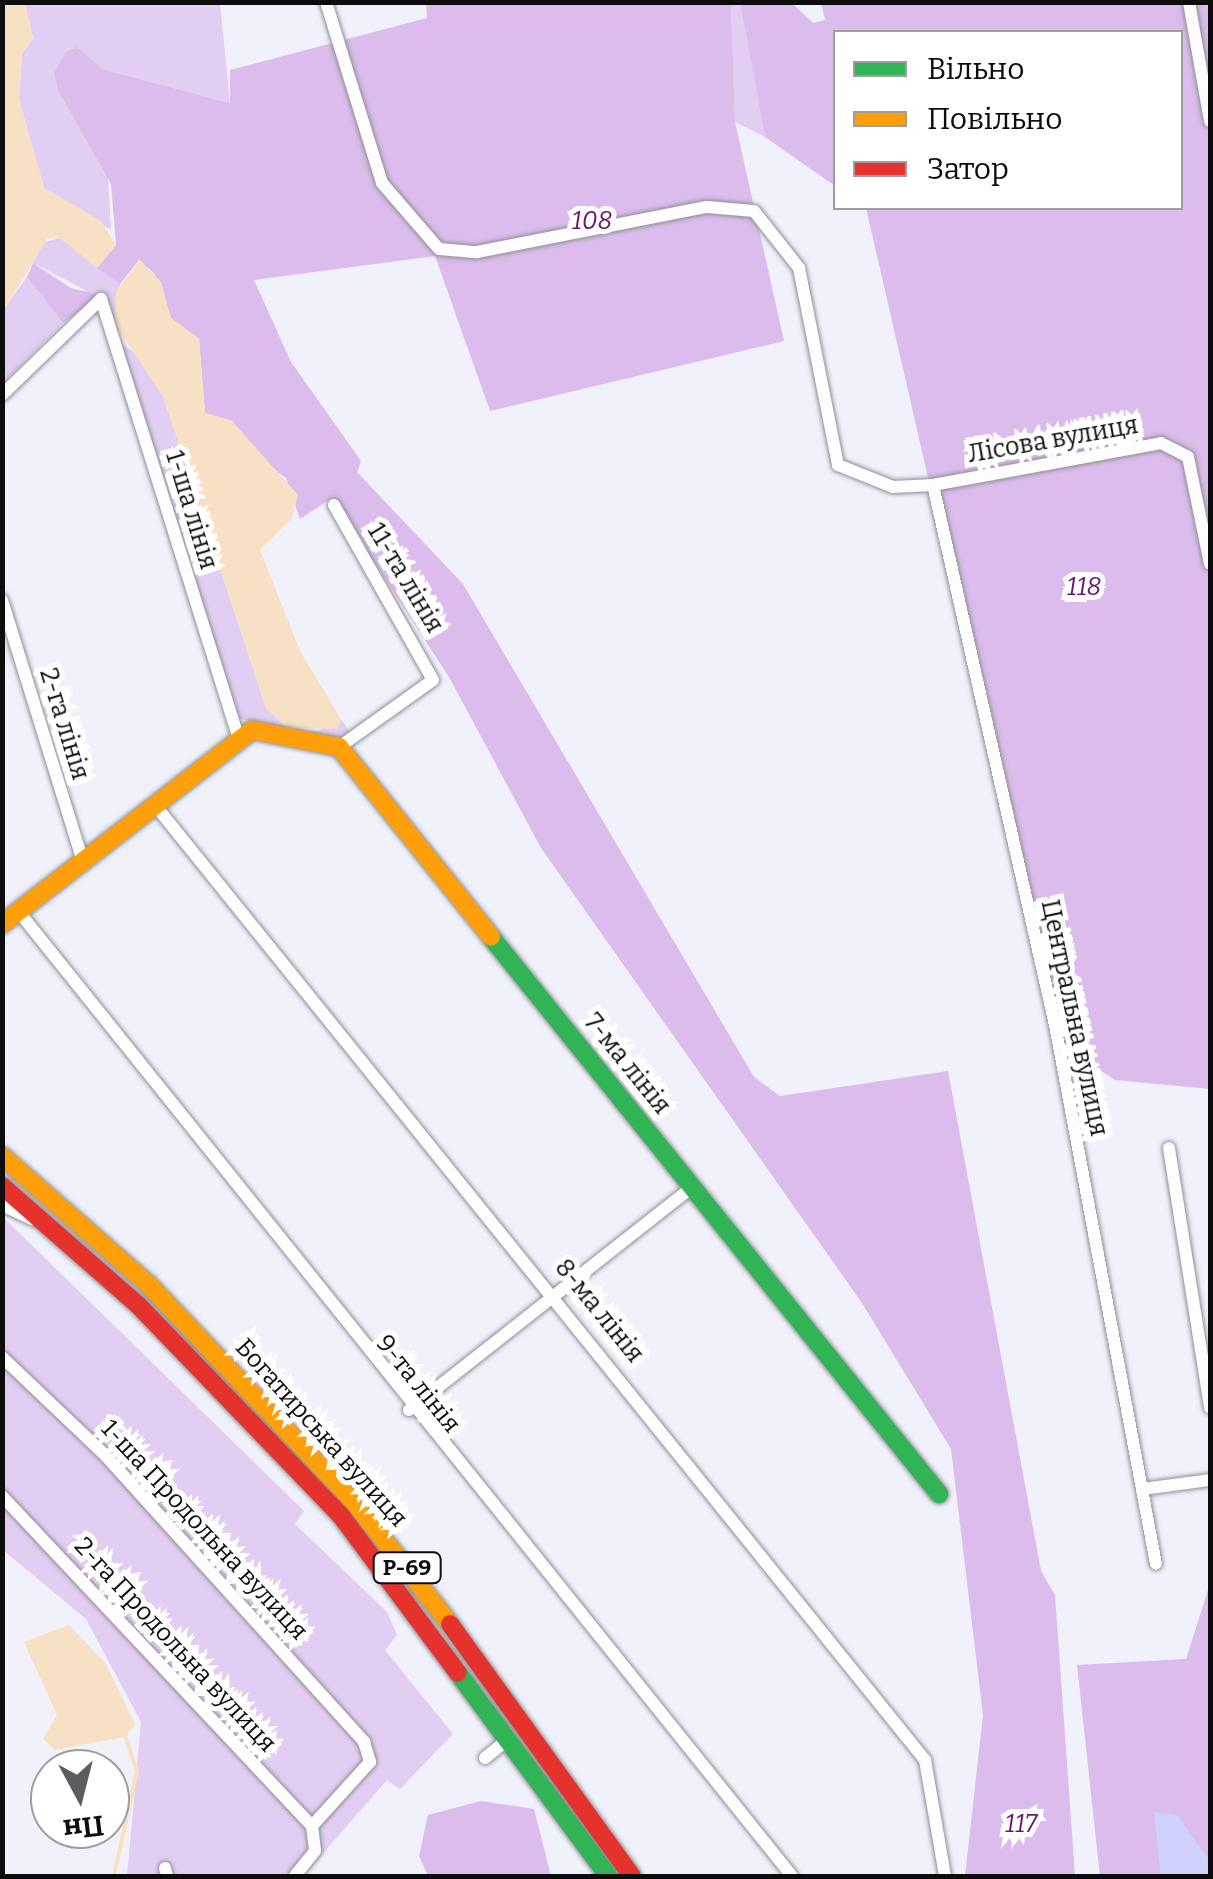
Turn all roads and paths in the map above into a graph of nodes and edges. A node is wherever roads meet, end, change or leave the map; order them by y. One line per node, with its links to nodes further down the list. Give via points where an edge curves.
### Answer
1 (326, 2): 5 (street, via 382,183 439,249 477,252 706,206 754,211 790,249 838,465 893,488)
2 (1189, 2): 3 (street)
3 (1210, 121)
4 (2, 395): 9 (street, 1-ша лінія, via 101,298)
5 (933, 485): 7 (street, Лісова вулиця, via 1161,443 1188,457); 26 (street, Центральна вулиця, via 1055,1025)
6 (334, 504): 10 (street, 11-та лінія, via 433,680)
7 (1210, 564)
8 (2, 600): 12 (street, 2-га лінія)
9 (238, 736): 10 (main road, via 252,730); 11 (main road)
10 (339, 747): 18 (main road, 7-ма лінія)
11 (155, 804): 12 (main road); 21 (street, 8-ма лінія)
12 (83, 862): 13 (main road)
13 (19, 912): 14 (main road); 24 (street, 9-та лінія)
14 (2, 924)
15 (1169, 1148): 23 (street)
16 (2, 1156): 35 (main road, Богатирська вулиця / Р-69, via 150,1286 354,1502 522,1714)
17 (2, 1186): 20 (main road, Богатирська вулиця / Р-69)
18 (694, 1186): 21 (street); 27 (main road, 7-ма лінія)
19 (2, 1206): 20 (street)
20 (51, 1228): 30 (main road, Богатирська вулиця / Р-69, via 329,1503)
21 (558, 1294): 24 (street); 37 (street, 8-ма лінія, via 926,1760)
22 (2, 1356): 32 (street, 1-ша Продольна вулиця, via 105,1455 364,1742 370,1762)
23 (1210, 1408)
24 (409, 1410): 36 (street, 9-та лінія)
25 (1210, 1480): 26 (street)
26 (1144, 1489): 29 (street, Центральна вулиця)
27 (939, 1494)
28 (2, 1496): 32 (street, 2-га Продольна вулиця)
29 (1156, 1564)
30 (512, 1737): 31 (street); 34 (main road, Богатирська вулиця / Р-69)
31 (485, 1758)
32 (312, 1826): 33 (street, via 315,1851)
33 (295, 1876)
34 (608, 1876)
35 (632, 1876)
36 (792, 1876)
37 (944, 1876)

